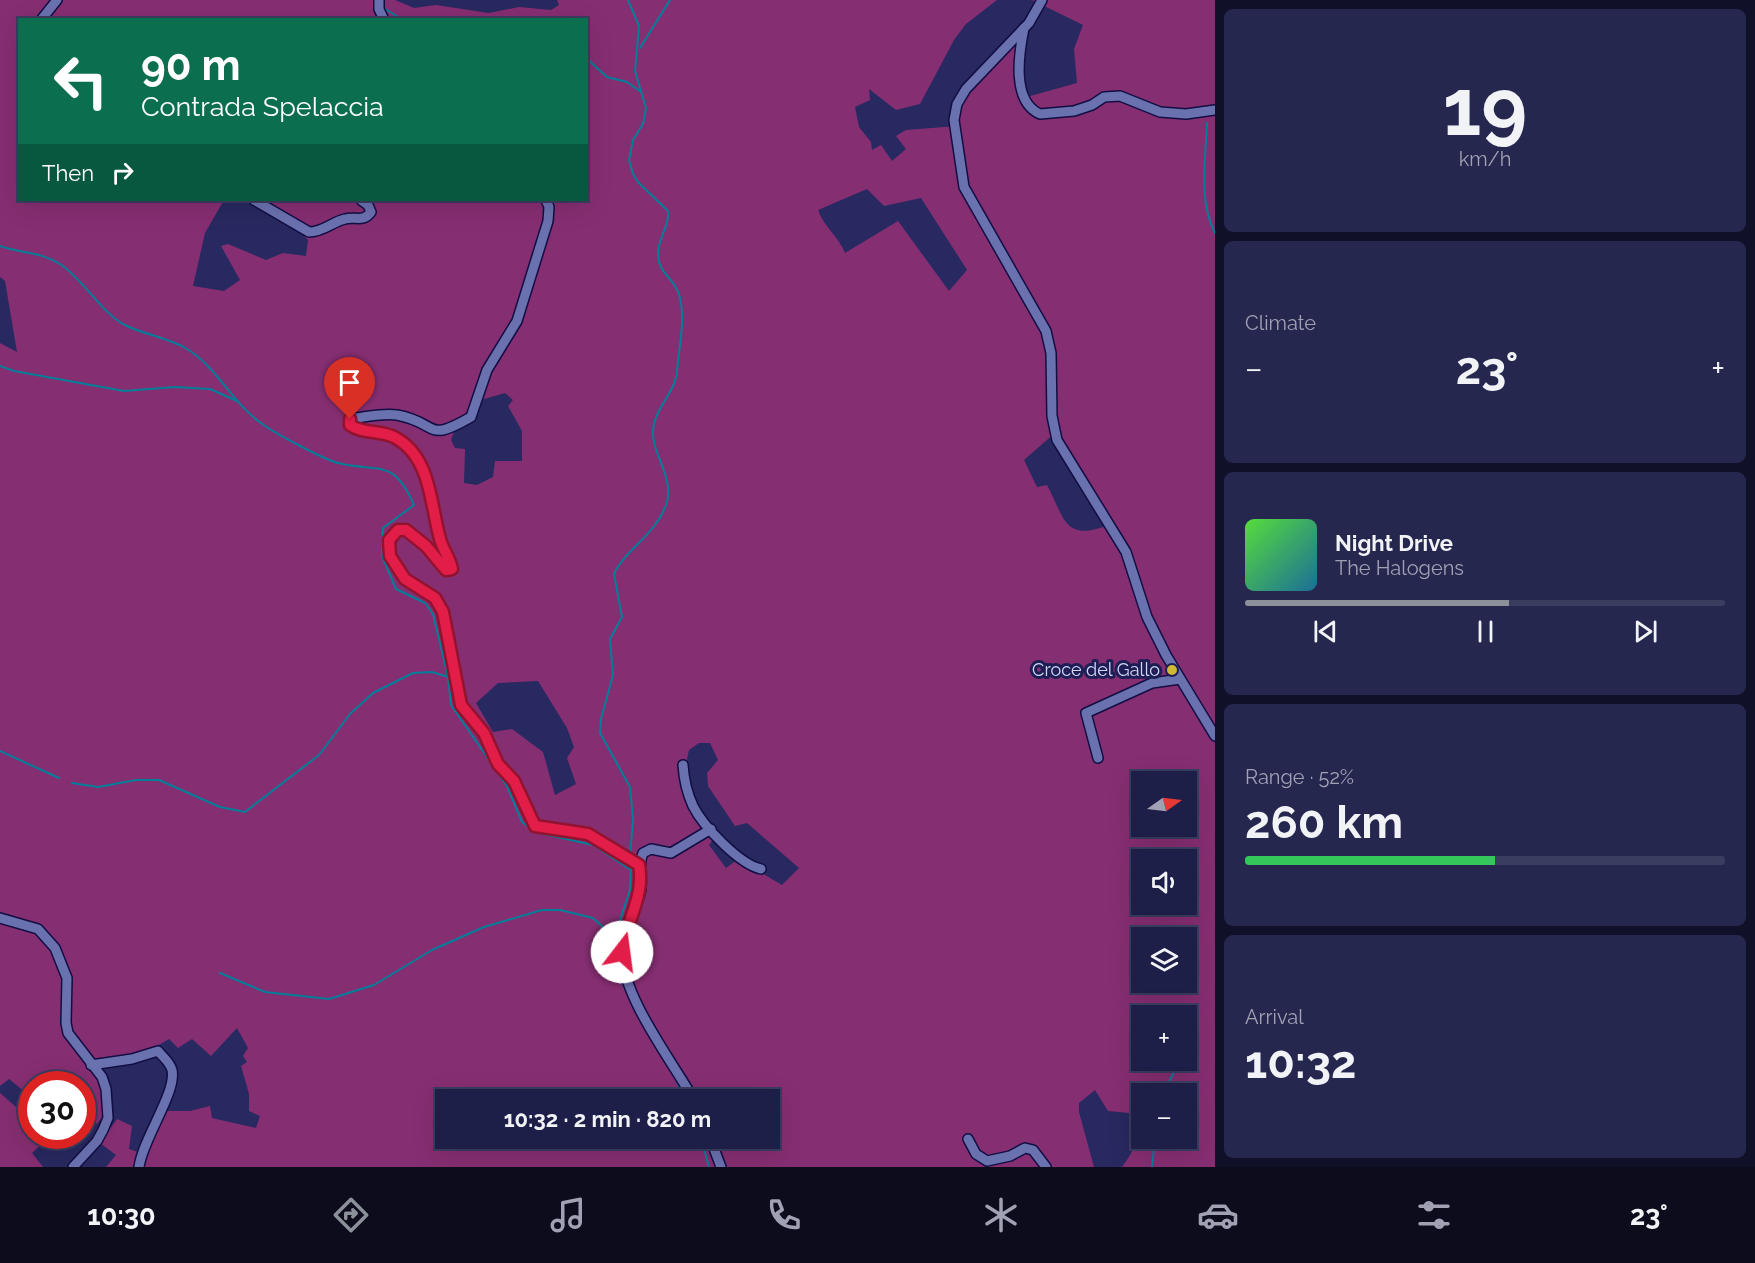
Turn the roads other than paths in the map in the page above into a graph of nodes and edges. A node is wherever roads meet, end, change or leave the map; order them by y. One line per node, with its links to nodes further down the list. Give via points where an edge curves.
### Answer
1 (57, 0): 3 (street)
2 (1042, 0): 4 (street)
3 (43, 18)
4 (1024, 28): 5 (street); 6 (street)
5 (1012, 40): 6 (street); 11 (street, via 977,75 957,104 954,120 964,187 1046,331 1057,440 1126,552 1147,617)
6 (1018, 57): 7 (street, via 1017,69 1027,105 1040,114 1074,111 1104,97 1120,96 1160,112)
7 (1215, 111)
8 (256, 201): 9 (street, via 309,232 318,232 345,219 368,216 371,212)
9 (363, 201)
10 (546, 201): 16 (street, via 548,221 517,321 487,370 471,417 444,432 435,432 396,415 350,419 350,425 356,430 392,436 413,449 423,468 441,542 452,569 446,570 406,530 398,530 389,540 390,556 405,579 435,598 443,612 461,705 484,733 498,764 514,781 529,818 535,826 588,834)
11 (1180, 679): 12 (street); 13 (street, via 1152,683 1086,713)
12 (1215, 736)
13 (1098, 758)
14 (683, 765): 15 (street, via 685,786 693,806)
15 (711, 829): 16 (street, via 671,853 646,850); 17 (street, via 730,851)
16 (633, 862): 20 (street, via 642,879 624,940 624,970 640,1010)
17 (761, 869)
18 (0, 918): 19 (street, via 38,929 55,948 67,978 68,1034)
19 (91, 1065): 23 (street, via 106,1089 108,1118 97,1141); 24 (street, via 158,1051 169,1063 171,1086 142,1148)
20 (687, 1089)
21 (968, 1139): 26 (street, via 976,1154 987,1161 1025,1148 1033,1150)
22 (714, 1149): 25 (street)
23 (73, 1167)
24 (139, 1167)
25 (721, 1167)
26 (1046, 1167)

